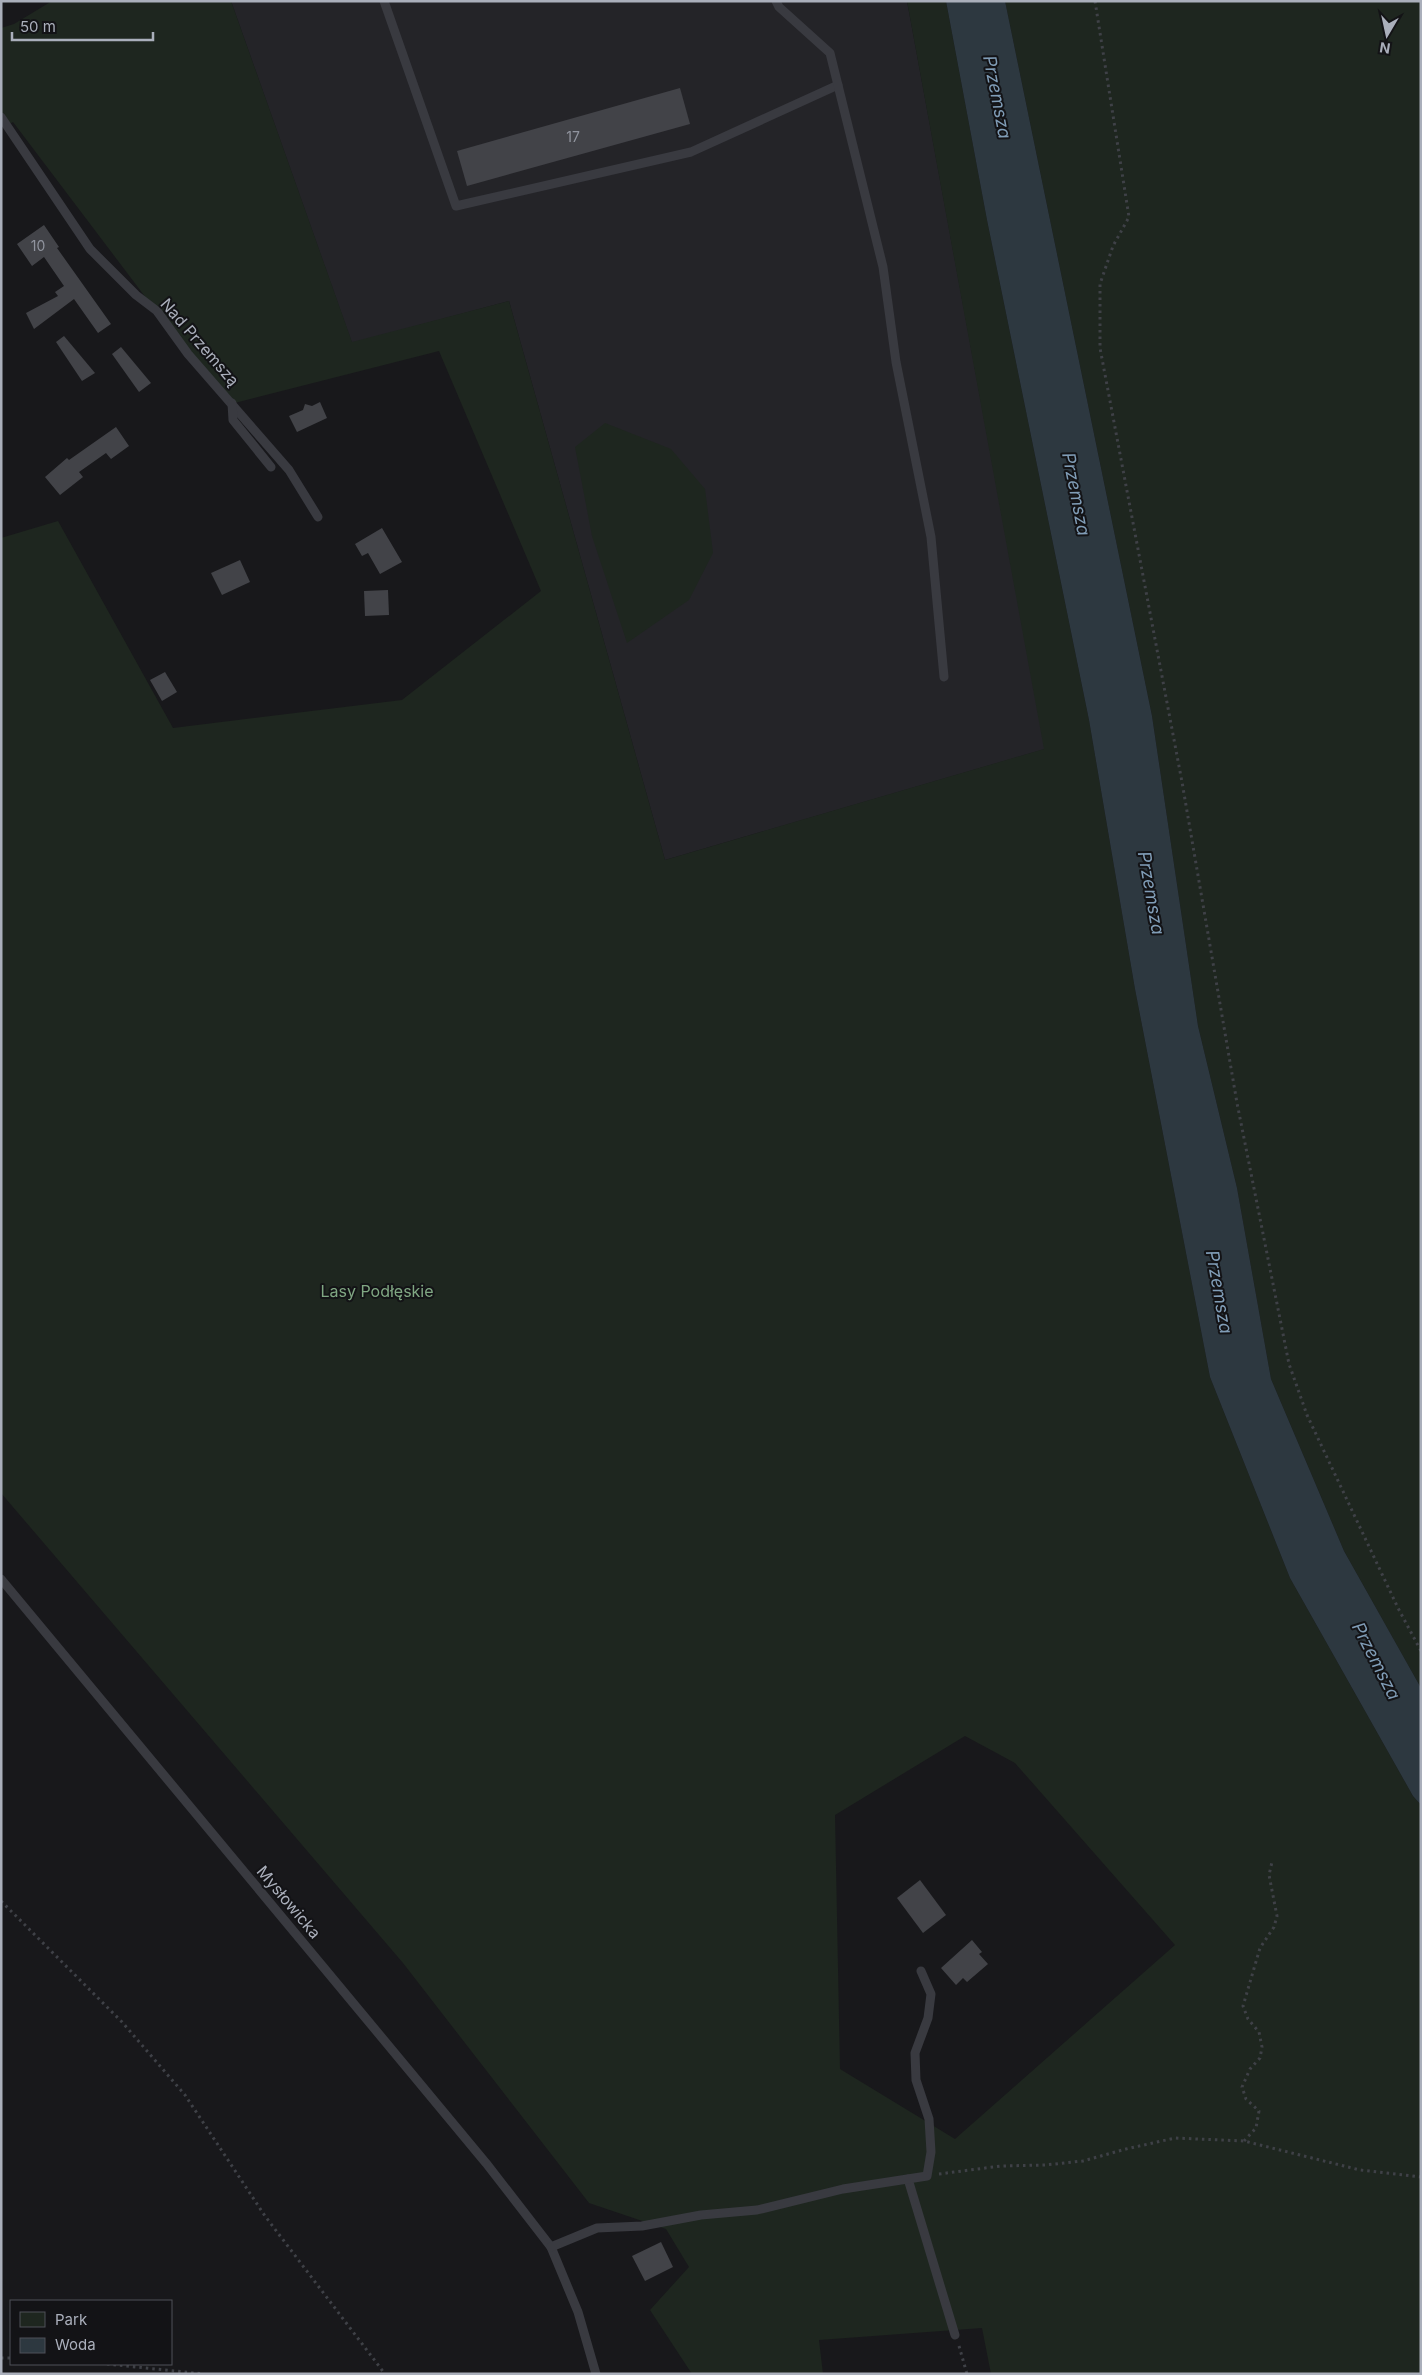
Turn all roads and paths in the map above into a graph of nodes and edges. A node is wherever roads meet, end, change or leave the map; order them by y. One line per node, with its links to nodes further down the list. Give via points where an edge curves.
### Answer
1 (384, 1): 4 (lane, via 456,206 691,152)
2 (776, 1): 4 (lane, via 830,53)
3 (1095, 1): 11 (path, via 1129,217 1113,246 1100,284 1100,348 1182,782 1237,1103 1287,1354 1307,1414)
4 (838, 85): 9 (lane, via 883,267 896,362 931,537)
5 (1, 117): 6 (lane, Nad Przemszą, via 90,249 157,312 188,354)
6 (232, 403): 7 (lane, via 233,420); 8 (lane, Nad Przemszą, via 289,470)
7 (271, 467)
8 (318, 517)
9 (944, 678)
10 (1, 1579): 19 (lane, Mysłowicka, via 486,2163)
11 (1421, 1650)
12 (1272, 1862): 15 (path, via 1269,1875 1277,1916 1274,1928 1260,1948 1243,2006 1248,2019 1259,2032 1262,2047 1260,2058 1250,2069 1242,2087 1246,2099 1259,2111 1256,2128)
13 (1, 1900): 23 (path, via 122,2022 185,2095 266,2216)
14 (921, 1971): 16 (lane, via 931,1994 928,2018 915,2053 916,2080 929,2119)
15 (1244, 2141): 16 (path, via 1175,2138 1083,2161 1001,2166); 17 (path, via 1360,2170)
16 (927, 2176): 18 (lane)
17 (1421, 2177)
18 (908, 2179): 19 (lane, via 843,2189 757,2210 701,2215 642,2226 597,2228); 20 (lane)
19 (551, 2247): 24 (lane, Mysłowicka, via 578,2312)
20 (955, 2335): 25 (path)
21 (117, 2365): 22 (path)
22 (204, 2374)
23 (384, 2374)
24 (596, 2374)
25 (967, 2374)

